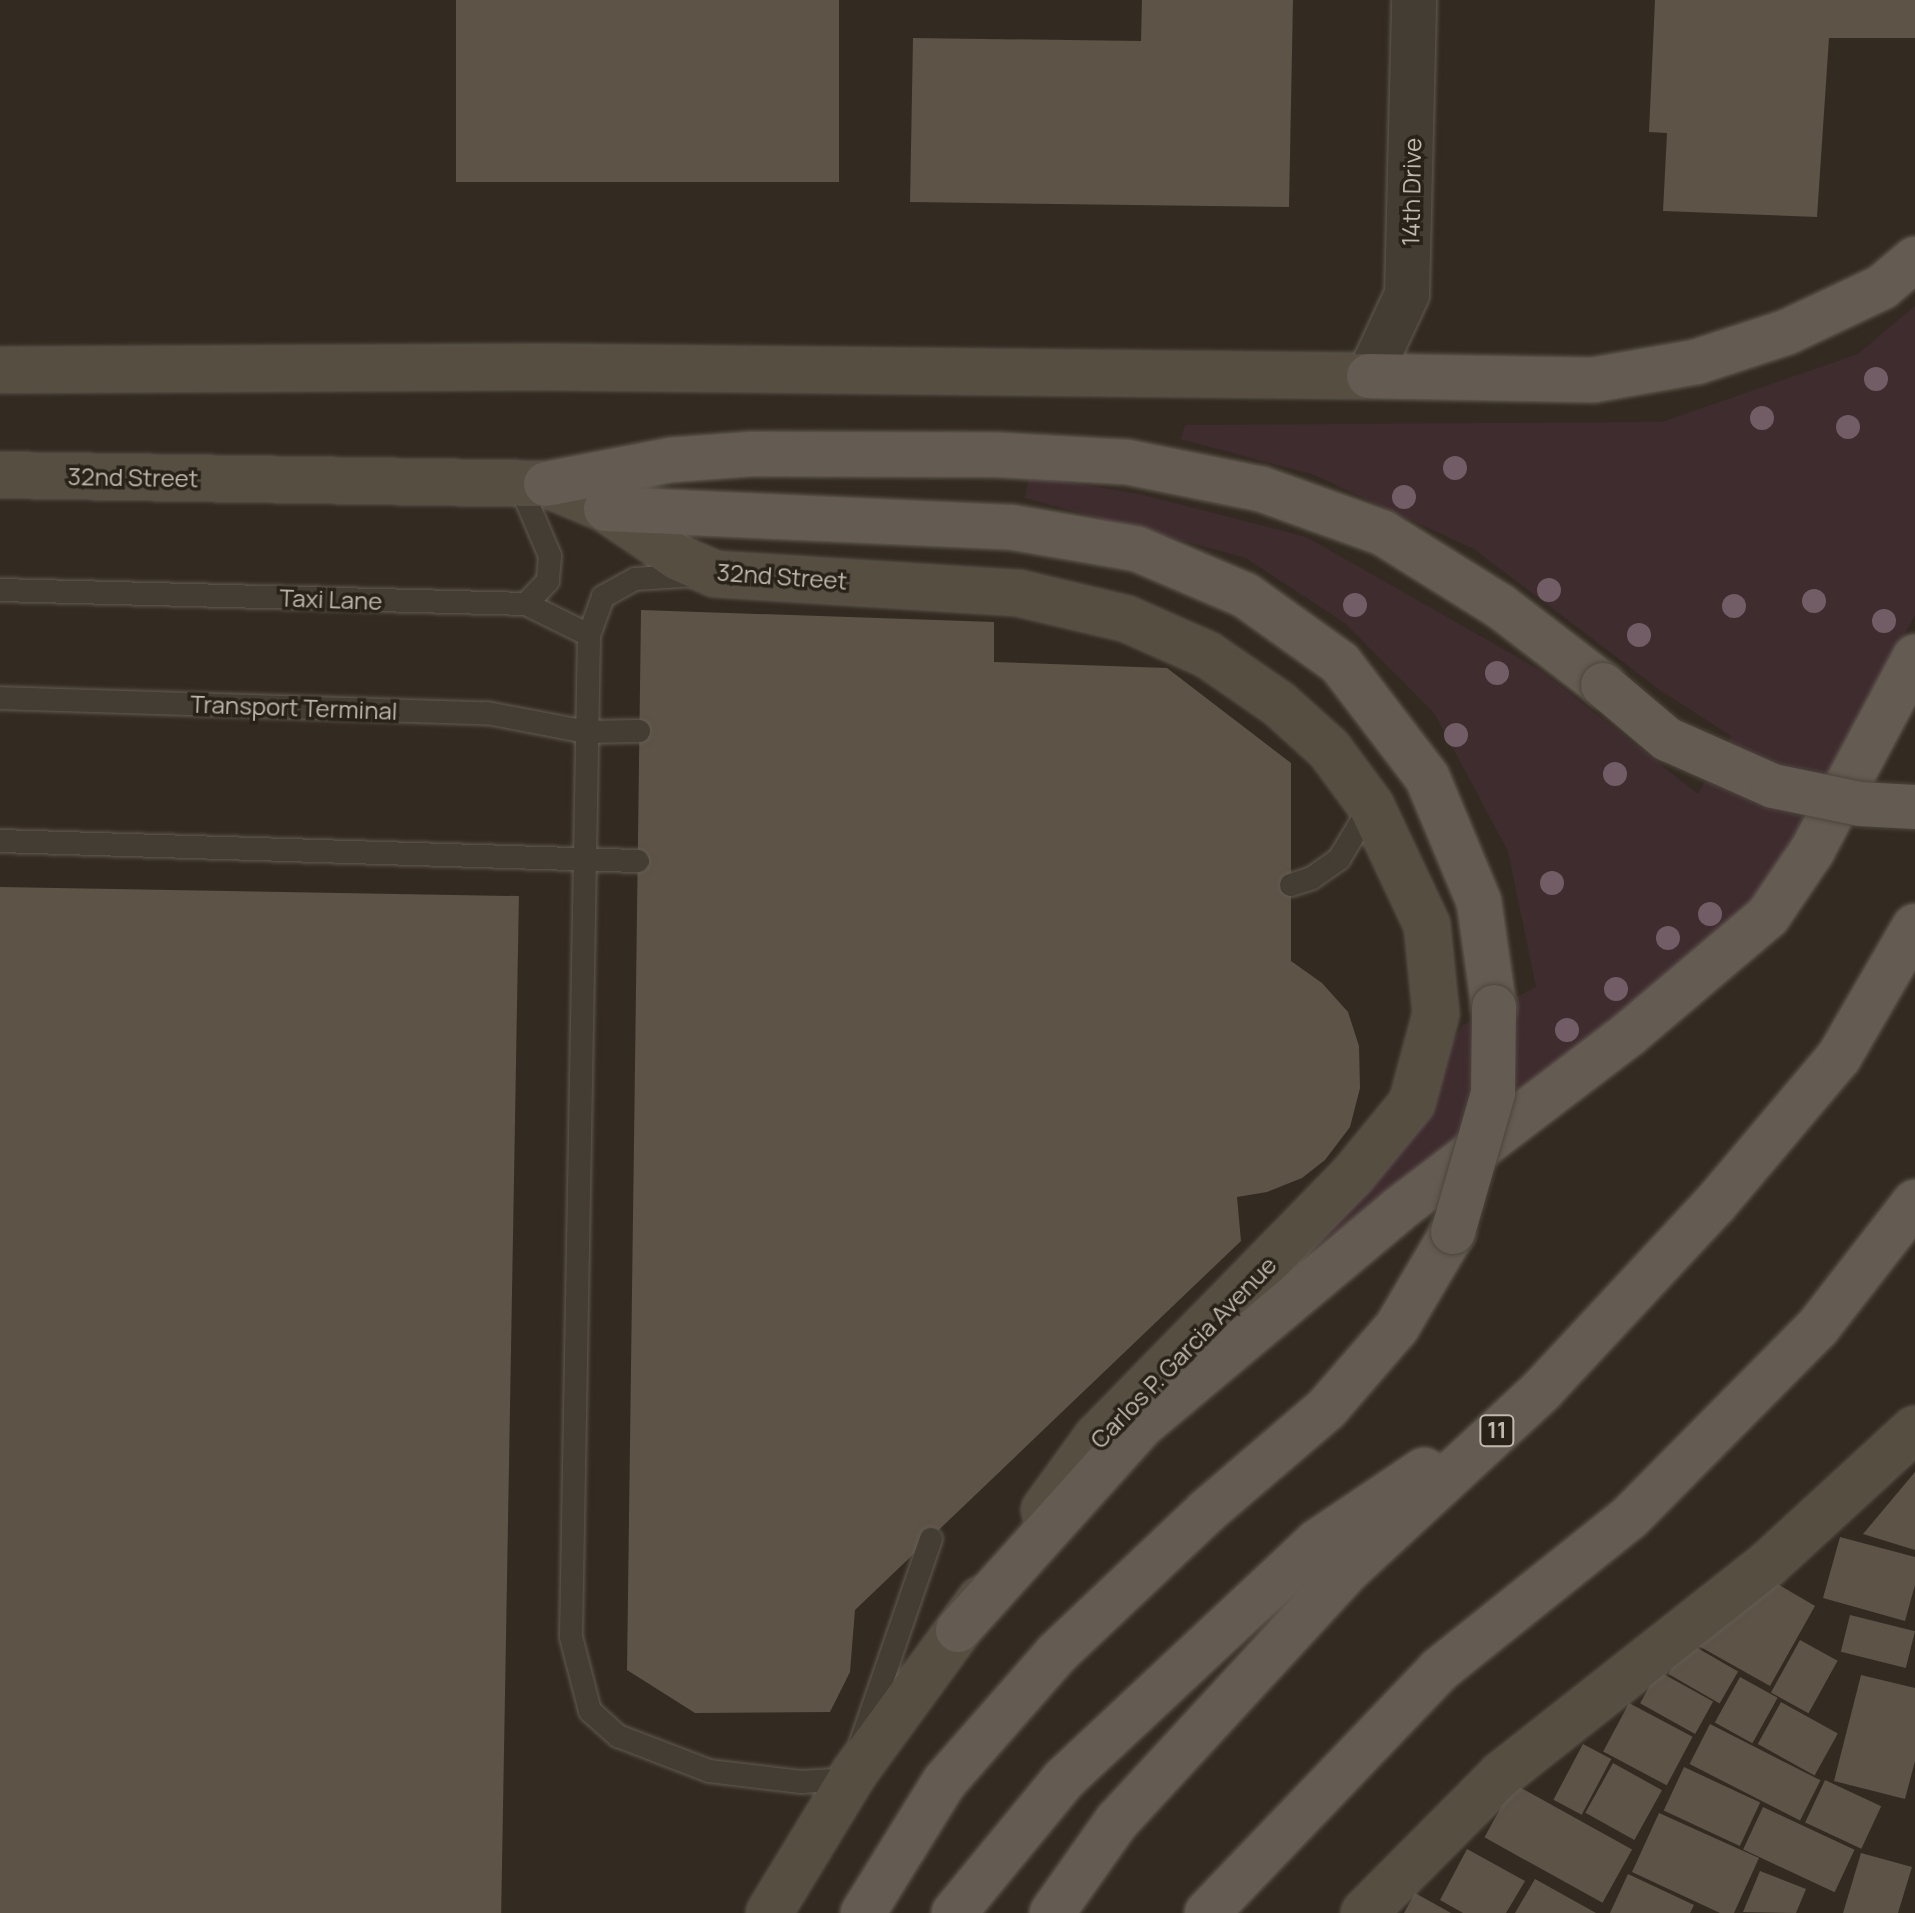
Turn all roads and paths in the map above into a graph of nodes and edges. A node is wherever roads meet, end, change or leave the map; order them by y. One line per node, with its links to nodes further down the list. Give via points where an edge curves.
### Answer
1 (1414, 0): 4 (street, 14th Drive, via 1407,294 1395,330)
2 (1915, 259): 4 (main road, via 1882,287 1787,332 1696,362 1593,380)
3 (0, 370): 4 (main road, via 548,367)
4 (1369, 376)
5 (0, 475): 6 (main road, 32nd Street)
6 (532, 484): 7 (main road, 32nd Street); 10 (lane, via 550,556 548,581); 17 (main road, bridge, via 671,460 750,454 1000,455 1127,462 1261,489 1383,533 1500,606 1667,739 1773,786 1860,804)
7 (606, 509): 8 (main road, 32nd Street, via 678,558); 30 (main road, bridge, via 1010,527 1137,549 1245,595 1340,663 1427,777 1479,902 1494,1007 1493,1093 1453,1232 1397,1327 1327,1408 1207,1511 1056,1654 965,1758)
8 (715, 574): 11 (lane, via 635,579 603,597); 16 (main road, 32nd Street, via 1018,593 1127,619 1208,655 1279,704 1329,749)
9 (0, 590): 10 (lane, Taxi Lane)
10 (526, 604): 11 (lane)
11 (589, 635): 15 (lane)
12 (1915, 657): 27 (main road, via 1812,851 1768,916 1629,1034 1398,1210 1142,1425)
13 (0, 698): 15 (lane, Transport Terminal, via 487,713)
14 (639, 731): 15 (lane, Transport Terminal)
15 (587, 732): 20 (lane)
16 (1371, 806): 21 (lane, via 1339,859); 27 (main road, Carlos P. Garcia Avenue, via 1427,925 1436,1014 1412,1103 1352,1176 1097,1437)
17 (1915, 807)
18 (0, 841): 20 (lane)
19 (638, 861): 20 (lane)
20 (583, 862): 28 (lane, via 571,1637 590,1711 618,1736 709,1771 801,1782)
21 (1291, 885)
22 (1915, 926): 24 (main road, 11, via 1839,1057 1715,1204)
23 (1915, 1202): 33 (main road, via 1818,1327 1640,1507 1439,1670)
24 (1542, 1390): 31 (main road, via 1317,1542 1064,1779); 32 (main road, 11, via 1350,1568 1117,1821)
25 (1915, 1429): 34 (main road, via 1767,1565 1501,1775)
26 (931, 1539): 28 (lane, via 869,1712)
27 (958, 1630): 28 (main road, Carlos P. Garcia Avenue)
28 (852, 1776): 29 (main road, Carlos P. Garcia Avenue)
29 (769, 1913)
30 (863, 1913)
31 (954, 1913)
32 (1052, 1913)
33 (1207, 1913)
34 (1364, 1913)

